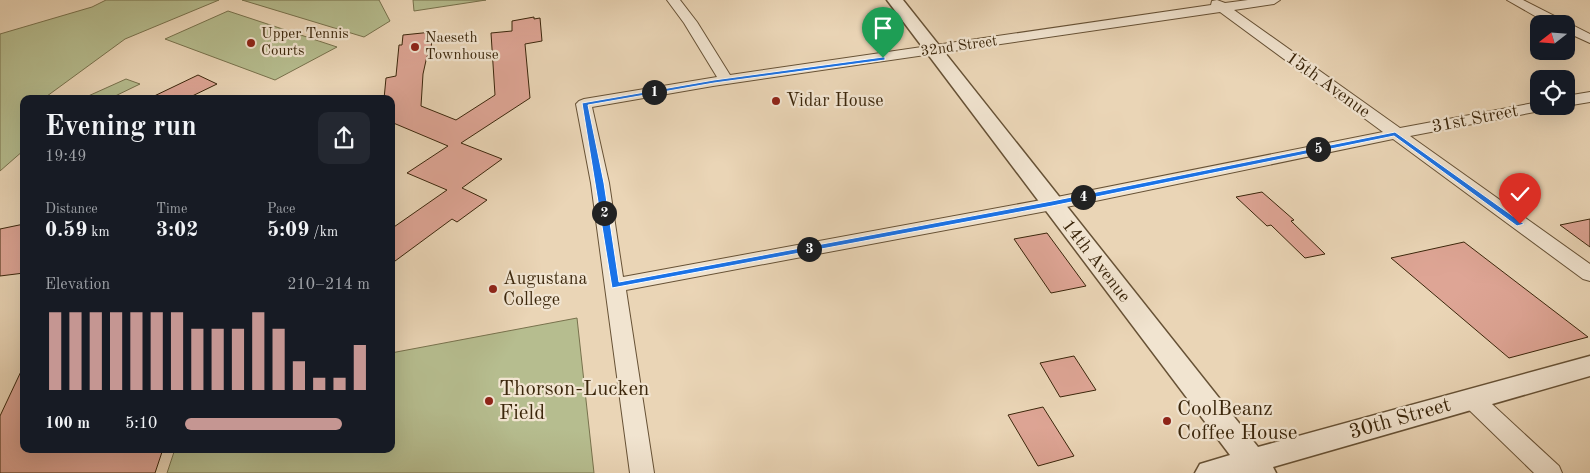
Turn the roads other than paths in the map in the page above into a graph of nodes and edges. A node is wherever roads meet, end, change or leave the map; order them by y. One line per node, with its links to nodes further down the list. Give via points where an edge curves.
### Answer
1 (673, 0): 10 (street)
2 (895, 0): 9 (street, 14th Avenue)
3 (1274, 0): 5 (street, 32nd Street)
4 (1513, 0): 6 (street)
5 (1217, 4): 9 (street, 32nd Street); 14 (street, 15th Avenue)
6 (1542, 15)
7 (1575, 32): 8 (street)
8 (1590, 39)
9 (934, 51): 10 (street, 32nd Street); 15 (street, 14th Avenue)
10 (726, 80): 17 (street, 32nd Street, via 584,104 600,183)
11 (1590, 97): 12 (street)
12 (1575, 100)
13 (1530, 108): 14 (street, 31st Street)
14 (1395, 134): 15 (street, 31st Street); 16 (street, 15th Avenue)
15 (1052, 204): 17 (street, 31st Street); 20 (street, 14th Avenue)
16 (1590, 274)
17 (615, 286): 21 (street)
18 (1590, 366): 19 (street, 30th Street)
19 (1472, 399): 20 (street, 30th Street); 23 (street)
20 (1257, 467): 22 (street, 30th Street)
21 (642, 473)
22 (1210, 473)
23 (1550, 473)

